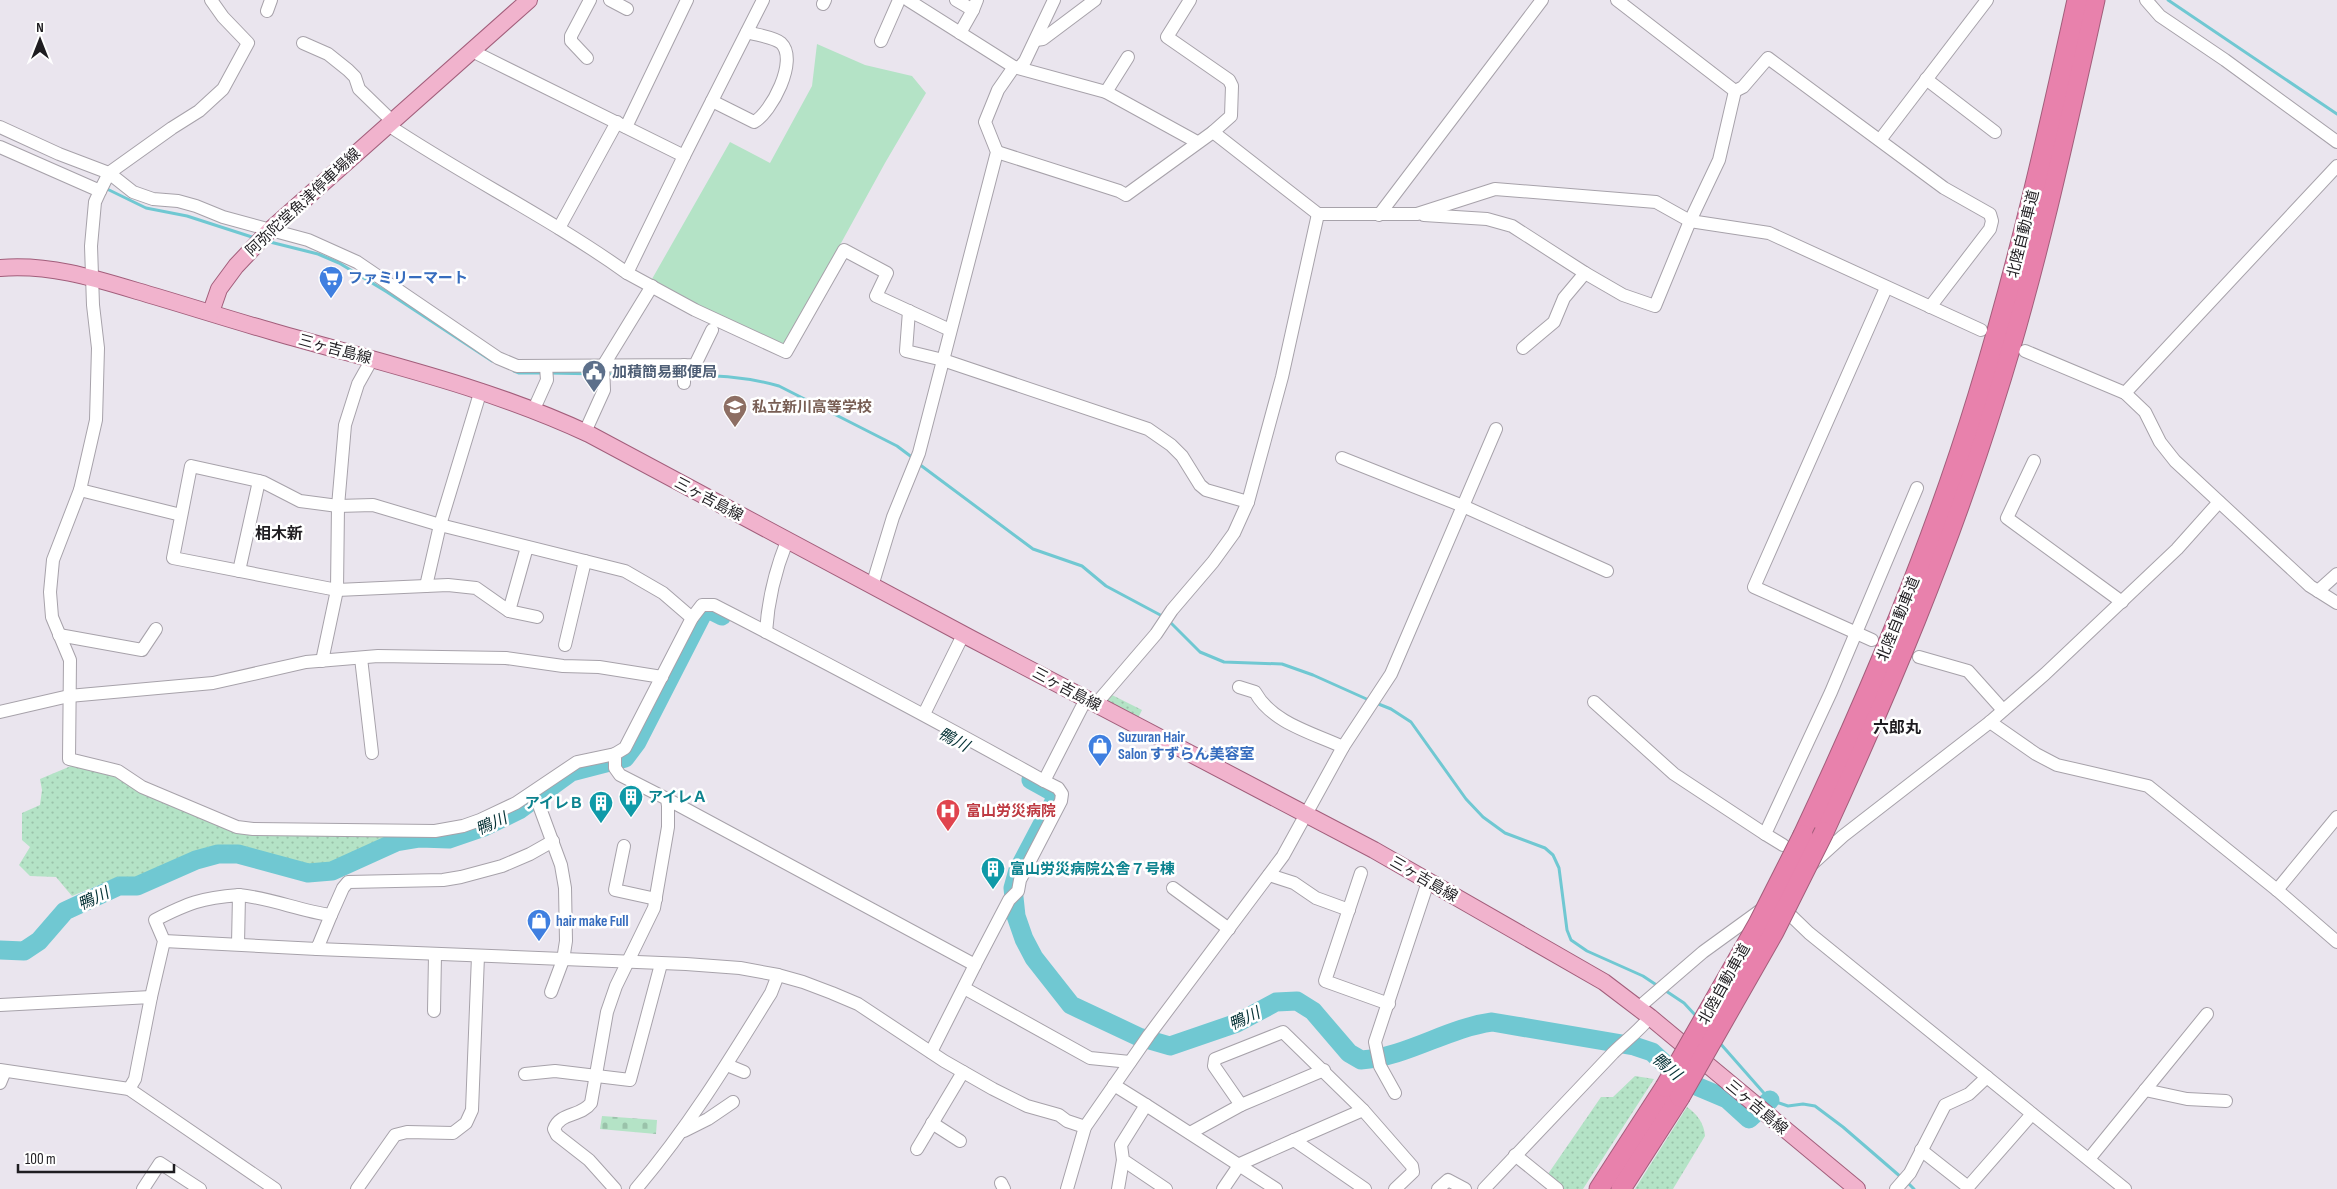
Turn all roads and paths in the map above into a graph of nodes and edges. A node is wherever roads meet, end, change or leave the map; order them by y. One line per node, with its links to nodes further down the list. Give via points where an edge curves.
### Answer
1 (211, 0): 46 (street, via 222,17 248,43 223,89 199,111)
2 (590, 0): 28 (street, via 571,36)
3 (610, 0): 20 (street)
4 (687, 0): 35 (street)
5 (763, 0): 21 (street)
6 (899, 0): 24 (street)
7 (908, 0): 22 (street)
8 (956, 0): 19 (street)
9 (1095, 0): 23 (street, via 1043,39)
10 (1190, 0): 37 (street, via 1167,36 1229,80 1232,86 1231,116)
11 (1542, 0): 50 (street)
12 (1617, 0): 31 (street)
13 (1986, 0): 30 (street)
14 (2077, 0): 179 (highway, 北陸自動車道, bridge, via 2028,216 1978,397 1917,571 1884,656 1803,835)
15 (2095, 0): 179 (highway, 北陸自動車道, bridge, via 2044,224 1995,401 1933,580 1824,832 1774,932)
16 (2146, 0): 41 (street, via 2160,16)
17 (525, 1): 26 (main road, 阿弥陀堂魚津停車場線)
18 (1051, 1): 23 (street)
19 (975, 5): 22 (street)
20 (627, 8)
21 (747, 32): 33 (street); 33 (street, via 780,42 786,51 784,79 763,117 754,122)
22 (960, 33): 29 (street)
23 (1036, 40): 29 (street, via 1025,61)
24 (881, 41)
25 (303, 43): 34 (street, via 328,54 348,70 355,77 359,89)
26 (472, 51): 34 (main road, 阿弥陀堂魚津停車場線); 35 (street)
27 (1128, 57): 32 (street)
28 (587, 58)
29 (1017, 67): 32 (street); 43 (street, via 998,90 985,122)
30 (1926, 79): 38 (street); 39 (street)
31 (1735, 90): 39 (street, via 1743,87 1768,58); 51 (street, via 1719,160)
32 (1106, 92): 40 (street)
33 (712, 101): 44 (street)
34 (390, 123): 52 (street, via 465,174); 53 (main road, 阿弥陀堂魚津停車場線)
35 (621, 124): 44 (street); 52 (street)
36 (0, 127): 46 (street)
37 (1213, 132): 40 (street); 48 (street)
38 (1995, 132)
39 (1880, 140): 60 (street, via 1944,188 1990,214 1990,229)
40 (1197, 142): 43 (street, via 1126,195)
41 (2337, 142)
42 (0, 147): 47 (street)
43 (997, 152): 64 (street)
44 (684, 156): 55 (street)
45 (2337, 166): 75 (street)
46 (109, 173): 47 (street); 53 (street, via 134,192 152,199 196,206)
47 (100, 191): 57 (street, via 95,202)
48 (1318, 214): 50 (street); 84 (street, via 1282,377)
49 (1417, 214): 50 (street); 51 (street, via 1495,188 1656,202); 56 (street, via 1488,219 1512,226)
50 (1379, 215)
51 (1690, 221): 56 (street, via 1655,306 1622,296); 59 (street, via 1769,233)
52 (559, 228): 55 (street)
53 (269, 230): 62 (main road, 阿弥陀堂魚津停車場線, via 219,289); 71 (street, via 308,240 357,262 498,358 517,366)
54 (0, 268): 57 (main road, via 25,266)
55 (627, 273): 58 (street)
56 (1585, 274): 66 (street, via 1564,298 1554,322)
57 (93, 278): 62 (main road); 83 (street, via 98,348 96,420)
58 (652, 286): 61 (street, via 786,352 844,250 887,273 876,296); 72 (street)
59 (1886, 288): 60 (street); 107 (street, via 1754,587)
60 (1930, 306): 65 (street)
61 (909, 311): 64 (street); 69 (street, via 906,351)
62 (211, 312): 68 (main road, 三ヶ吉島線)
63 (712, 330): 70 (street, via 694,365)
64 (950, 330): 69 (street)
65 (1981, 330)
66 (1524, 348)
67 (2025, 351): 75 (street)
68 (372, 359): 74 (main road, 三ヶ吉島線); 86 (street, via 358,384 345,425)
69 (943, 360): 84 (street, via 1148,429 1182,456 1206,490); 97 (street, via 919,454 893,517)
70 (684, 365): 72 (street); 73 (street)
71 (546, 367): 72 (street); 76 (street, via 547,380)
72 (604, 373): 78 (street, via 604,390)
73 (684, 383)
74 (480, 390): 76 (main road, 三ヶ吉島線); 89 (street)
75 (2125, 393): 85 (street, via 2145,412 2174,461)
76 (534, 409): 78 (main road, 三ヶ吉島線)
77 (1496, 429): 87 (street)
78 (585, 432): 90 (main road, 三ヶ吉島線)
79 (1342, 458): 87 (street)
80 (2034, 461): 100 (street, via 2007,518)
81 (259, 481): 86 (street, via 300,500); 88 (street, via 191,466); 93 (street)
82 (1917, 488): 107 (street)
83 (80, 490): 88 (street); 109 (street, via 52,560 52,617)
84 (1248, 502): 118 (street, via 1234,533 1213,562)
85 (2220, 502): 99 (street); 100 (street, via 2178,549)
86 (338, 506): 89 (street, via 372,505); 98 (street)
87 (1463, 506): 94 (street); 124 (street, via 1391,674)
88 (181, 515): 93 (street, via 173,558)
89 (440, 526): 91 (street); 96 (street)
90 (787, 541): 97 (main road, 三ヶ吉島線); 106 (street, via 768,599)
91 (527, 547): 92 (street); 102 (street)
92 (585, 561): 104 (street, via 625,571 663,593); 111 (street)
93 (239, 571): 98 (street)
94 (1607, 571)
95 (2337, 574): 99 (street)
96 (426, 586): 98 (street); 102 (street, via 476,588)
97 (872, 586): 108 (main road, 三ヶ吉島線)
98 (336, 590): 114 (street)
99 (2318, 591): 101 (street)
100 (2122, 602): 120 (street)
101 (2337, 603)
102 (509, 611): 103 (street)
103 (537, 617)
104 (692, 618): 106 (street, via 702,605 714,605); 115 (street)
105 (156, 630): 109 (street, via 142,650)
106 (766, 632): 122 (street)
107 (1855, 633): 110 (street); 132 (street)
108 (963, 634): 118 (main road, 三ヶ吉島線); 122 (street)
109 (59, 635): 117 (street, via 70,660)
110 (1872, 640)
111 (564, 645)
112 (1919, 657): 120 (street, via 1968,671)
113 (361, 658): 114 (street); 115 (street, via 506,658); 125 (street)
114 (322, 661): 117 (street, via 213,683)
115 (662, 677): 126 (street, via 625,748)
116 (1239, 688): 124 (street, via 1255,692 1261,703 1285,722)
117 (69, 696): 121 (street); 126 (street, via 69,760 118,771 142,787 201,813 237,827 253,829 443,831 480,820 516,803 578,762)
118 (1091, 702): 127 (street); 130 (main road, 三ヶ吉島線)
119 (1594, 702): 132 (street, via 1674,774)
120 (2003, 710): 123 (street)
121 (0, 712)
122 (924, 714): 127 (street)
123 (1990, 722): 140 (street, via 2057,765 2148,786); 143 (street, via 1843,836)
124 (1343, 747): 130 (street)
125 (372, 753)
126 (616, 754): 128 (street, via 615,768 620,774)
127 (1044, 781): 156 (street, via 1058,788 1062,794 1061,801 1020,880 1018,891 1009,900)
128 (666, 799): 142 (street, via 668,828); 156 (street)
129 (540, 808): 133 (street)
130 (1305, 814): 137 (street); 138 (main road, 三ヶ吉島線)
131 (2337, 817): 140 (street)
132 (1765, 834): 134 (street)
133 (553, 841): 145 (street, via 502,866 461,877 348,882); 153 (street, via 565,888)
134 (1783, 845)
135 (624, 846): 142 (street, via 615,890)
136 (1361, 873): 144 (street)
137 (1269, 875): 144 (street, via 1294,883 1316,898); 146 (street)
138 (1428, 882): 161 (street); 164 (main road, 三ヶ吉島線, via 1604,982)
139 (1173, 888): 146 (street)
140 (2277, 890): 148 (street)
141 (239, 895): 145 (street); 147 (street, via 192,902 155,920); 149 (street)
142 (656, 899): 154 (street)
143 (1774, 900): 164 (street, via 1703,952); 175 (street, via 1809,933)
144 (1349, 910): 161 (street, via 1325,981)
145 (331, 915): 150 (street)
146 (1229, 929): 167 (street)
147 (164, 941): 149 (street); 160 (street)
148 (2337, 942)
149 (238, 944): 150 (street)
150 (317, 950): 151 (street)
151 (435, 954): 152 (street); 163 (street)
152 (478, 956): 153 (street); 202 (street, via 472,1110 466,1123 453,1133 407,1132 395,1135)
153 (563, 960): 154 (street); 159 (street)
154 (629, 961): 155 (street); 174 (street, via 607,1012)
155 (661, 964): 157 (street, via 740,968); 174 (street, via 630,1080)
156 (975, 965): 158 (street)
157 (778, 975): 166 (street, via 858,1004); 168 (street, via 771,993)
158 (964, 988): 166 (street); 167 (street, via 1090,1058)
159 (551, 992)
160 (151, 997): 162 (street); 177 (street, via 135,1079)
161 (1388, 1004): 180 (street, via 1376,1051)
162 (0, 1005)
163 (434, 1012)
164 (1644, 1013): 195 (street); 218 (main road, 三ヶ吉島線)
165 (2207, 1014): 178 (street)
166 (931, 1052): 171 (street)
167 (1130, 1062): 176 (street)
168 (727, 1065): 170 (street); 189 (street)
169 (1324, 1070): 183 (street); 183 (street, via 1284,1032 1215,1059 1214,1066); 185 (street)
170 (744, 1072)
171 (963, 1072): 187 (street); 188 (street, via 1027,1106)
172 (2, 1074): 177 (street)
173 (525, 1074): 174 (street, via 555,1071)
174 (596, 1076): 203 (street, via 591,1103 587,1108 561,1118 554,1129)
175 (1986, 1076): 186 (street); 194 (street, via 1969,1094 1945,1105)
176 (1114, 1085): 184 (street); 188 (street)
177 (129, 1089): 199 (street)
178 (2145, 1090): 181 (street, via 2187,1099); 196 (street)
179 (1673, 1092): 216 (highway, 北陸自動車道); 217 (highway, 北陸自動車道)
180 (1394, 1093)
181 (2226, 1101)
182 (733, 1102): 189 (street)
183 (1242, 1104): 190 (street)
184 (1146, 1105): 190 (street); 197 (street, via 1120,1144)
185 (1363, 1110): 191 (street); 211 (street, via 1412,1166 1413,1172)
186 (2032, 1114): 194 (street, via 1968,1187); 196 (street)
187 (932, 1122): 192 (street); 193 (street)
188 (1085, 1127): 205 (street)
189 (682, 1132): 204 (street)
190 (1190, 1133): 198 (street)
191 (1294, 1140): 198 (street); 210 (street)
192 (960, 1141)
193 (917, 1149)
194 (1921, 1150): 219 (street, via 1910,1173)
195 (1515, 1155): 214 (street); 215 (street)
196 (2089, 1159): 220 (street)
197 (1123, 1160): 206 (street); 207 (street)
198 (1240, 1164): 208 (street); 209 (street)
199 (271, 1188)
200 (142, 1189): 201 (street, via 160,1162)
201 (200, 1189)
202 (357, 1189)
203 (615, 1189)
204 (636, 1189)
205 (1067, 1189)
206 (1118, 1189)
207 (1166, 1189)
208 (1223, 1189)
209 (1276, 1189)
210 (1365, 1189)
211 (1395, 1189)
212 (1438, 1189): 213 (street, via 1448,1180)
213 (1466, 1189)
214 (1484, 1189)
215 (1557, 1189)
216 (1599, 1189)
217 (1621, 1189)
218 (1857, 1189)
219 (1896, 1189)
220 (2125, 1189)

